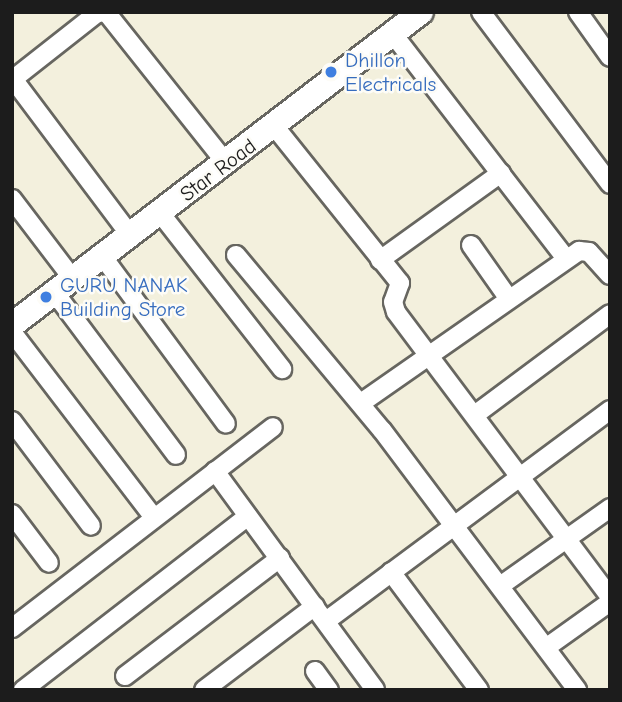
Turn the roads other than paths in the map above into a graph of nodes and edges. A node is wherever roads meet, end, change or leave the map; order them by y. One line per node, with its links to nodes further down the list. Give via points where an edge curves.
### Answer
1 (421, 12): 4 (street, Star Road)
2 (481, 12): 10 (street)
3 (578, 12): 5 (street)
4 (393, 34): 7 (street, Star Road); 9 (street)
5 (610, 57)
6 (12, 80): 8 (street, via 97,13 106,12); 13 (street)
7 (275, 127): 8 (street, Star Road); 18 (street)
8 (227, 164): 12 (street, Star Road)
9 (501, 173): 17 (street); 18 (street)
10 (610, 184)
11 (12, 198): 20 (street)
12 (161, 214): 13 (street, Star Road); 26 (street)
13 (131, 236): 16 (street, Star Road)
14 (471, 245): 21 (street)
15 (236, 255): 27 (street)
16 (103, 257): 20 (street, Star Road); 31 (street)
17 (566, 259): 19 (street, via 584,249); 21 (street)
18 (380, 260): 25 (street, via 400,283 393,302 396,312)
19 (610, 275)
20 (64, 286): 23 (street, Star Road); 33 (street)
21 (509, 299): 25 (street)
22 (610, 314): 29 (street)
23 (12, 325)
24 (12, 332): 39 (street)
25 (430, 355): 27 (street); 29 (street)
26 (282, 369)
27 (361, 404): 40 (street)
28 (610, 410): 35 (street)
29 (476, 414): 35 (street)
30 (12, 421): 41 (street)
31 (226, 424)
32 (273, 426): 34 (street)
33 (176, 454)
34 (215, 471): 38 (street); 39 (street)
35 (521, 475): 40 (street); 42 (street)
36 (610, 508): 42 (street)
37 (12, 514): 44 (street)
38 (248, 516): 43 (street); 54 (street)
39 (153, 518): 50 (street)
40 (454, 525): 45 (street); 46 (street)
41 (91, 526)
42 (568, 540): 46 (street); 47 (street)
43 (279, 558): 48 (street); 53 (street)
44 (49, 563)
45 (391, 572): 49 (street); 58 (street)
46 (500, 586): 51 (street)
47 (610, 599): 51 (street)
48 (315, 606): 49 (street); 55 (street)
49 (326, 621): 57 (street)
50 (14, 624)
51 (547, 647): 59 (street)
52 (315, 671): 56 (street)
53 (125, 676)
54 (23, 690)
55 (204, 690)
56 (329, 690)
57 (375, 690)
58 (479, 690)
59 (576, 690)

